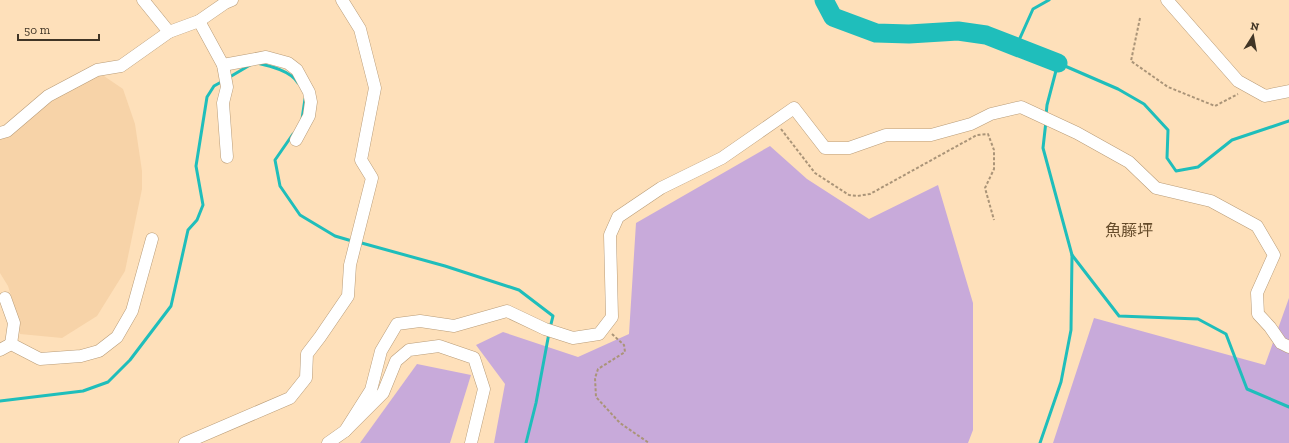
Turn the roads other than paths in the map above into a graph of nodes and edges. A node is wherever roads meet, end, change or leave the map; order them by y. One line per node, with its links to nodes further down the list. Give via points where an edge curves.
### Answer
1 (143, 0): 6 (street)
2 (232, 0): 5 (street)
3 (342, 0): 18 (street, via 360,29 375,88 361,160 372,178 350,265 348,296 307,354 306,378 290,398)
4 (1167, 0): 8 (street, via 1238,81 1265,96)
5 (199, 21): 6 (street); 7 (street)
6 (169, 32): 9 (street, via 121,66 97,70 48,96 7,131)
7 (223, 65): 10 (street, via 266,56 297,70 309,92 311,102 309,116); 11 (street, via 227,87 223,103)
8 (1289, 91)
9 (0, 133)
10 (296, 140)
11 (227, 157)
12 (152, 238): 14 (street, via 132,311 117,337 99,351 82,356 40,358)
13 (5, 298): 14 (street, via 14,323)
14 (11, 344): 16 (street)
15 (1289, 347): 17 (street, via 1281,343 1258,314 1257,292 1274,254 1257,226 1210,201 1156,188 1128,162 1077,133 1021,107 991,114 971,124 931,135 886,135 849,148 825,148 794,108 722,158 661,188 618,217 610,235 612,317 599,334 573,338 545,329 507,311 454,326 420,321 397,324 381,351 371,390)
16 (0, 350)
17 (345, 431): 19 (street); 20 (street, via 383,393 396,361 409,350 440,346 474,358 484,388)
18 (185, 443)
19 (328, 443)
20 (471, 443)

